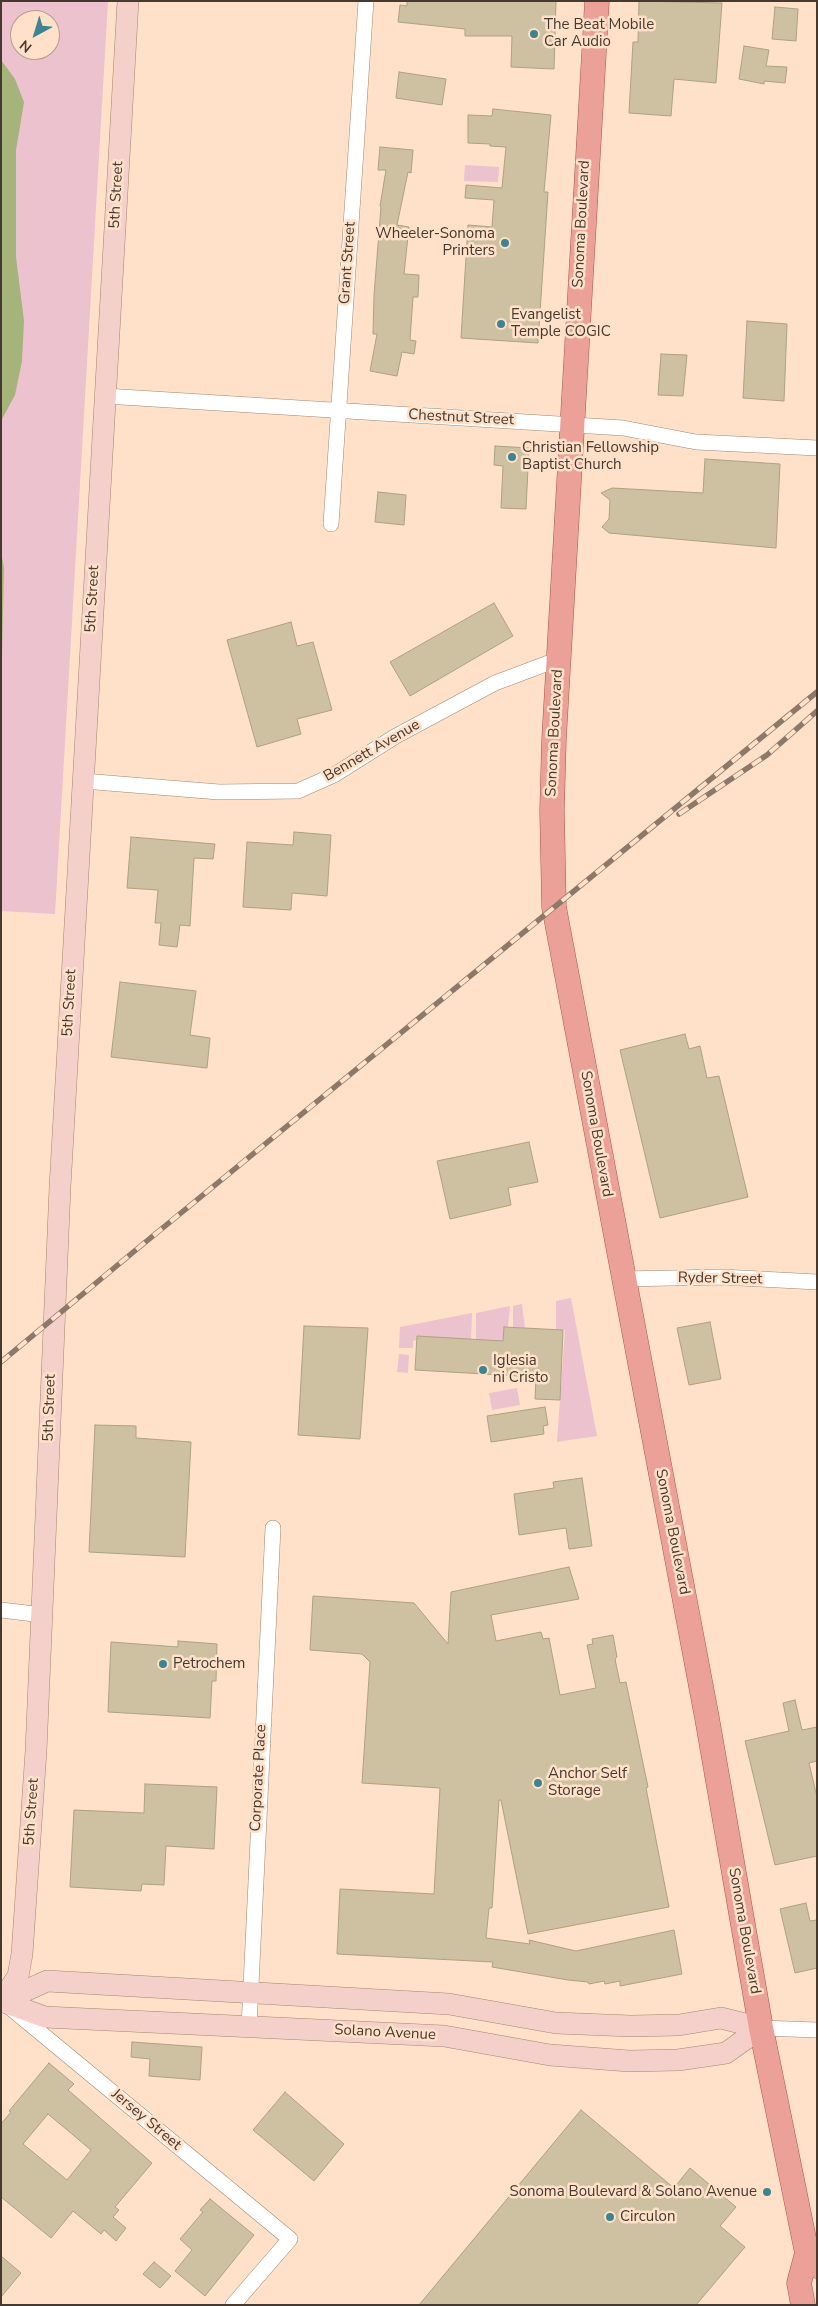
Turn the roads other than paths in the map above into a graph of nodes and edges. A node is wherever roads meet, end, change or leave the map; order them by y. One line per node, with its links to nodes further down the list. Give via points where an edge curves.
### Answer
1 (128, 1): 4 (street, 5th Street)
2 (366, 1): 5 (street, Grant Street)
3 (596, 1): 6 (main road, Sonoma Boulevard)
4 (105, 396): 5 (street, Chestnut Street); 10 (street, 5th Street)
5 (338, 411): 6 (street, Chestnut Street); 8 (street, Grant Street)
6 (572, 424): 7 (street, Chestnut Street, via 623,428 696,442); 9 (main road, Sonoma Boulevard)
7 (817, 448)
8 (331, 524)
9 (559, 659): 10 (street, Bennett Avenue, via 495,682 396,736 334,775 298,791 219,792); 11 (main road, Sonoma Boulevard, via 552,810 554,907)
10 (83, 781): 15 (street, 5th Street, via 60,1187)
11 (623, 1279): 12 (street, Ryder Street, via 722,1277); 19 (main road, Sonoma Boulevard, via 707,1718)
12 (817, 1282)
13 (273, 1528): 16 (street, Corporate Place)
14 (1, 1610): 15 (street)
15 (43, 1615): 17 (street, 5th Street, via 22,1954 18,1976)
16 (249, 1992): 17 (street, via 47,1982); 18 (street, Corporate Place); 19 (street, via 449,2004 556,2023 660,2025 721,2018)
17 (2, 2001): 18 (street, Solano Avenue, via 45,2017); 22 (street, Jersey Street, via 290,2239)
18 (249, 2028): 19 (street, Solano Avenue, via 444,2036 550,2055 629,2061 678,2060 726,2053)
19 (761, 2028): 20 (street); 21 (main road, Sonoma Boulevard)
20 (817, 2030)
21 (812, 2260): 23 (main road, Sonoma Boulevard, via 799,2283)
22 (233, 2305)
23 (803, 2305)

